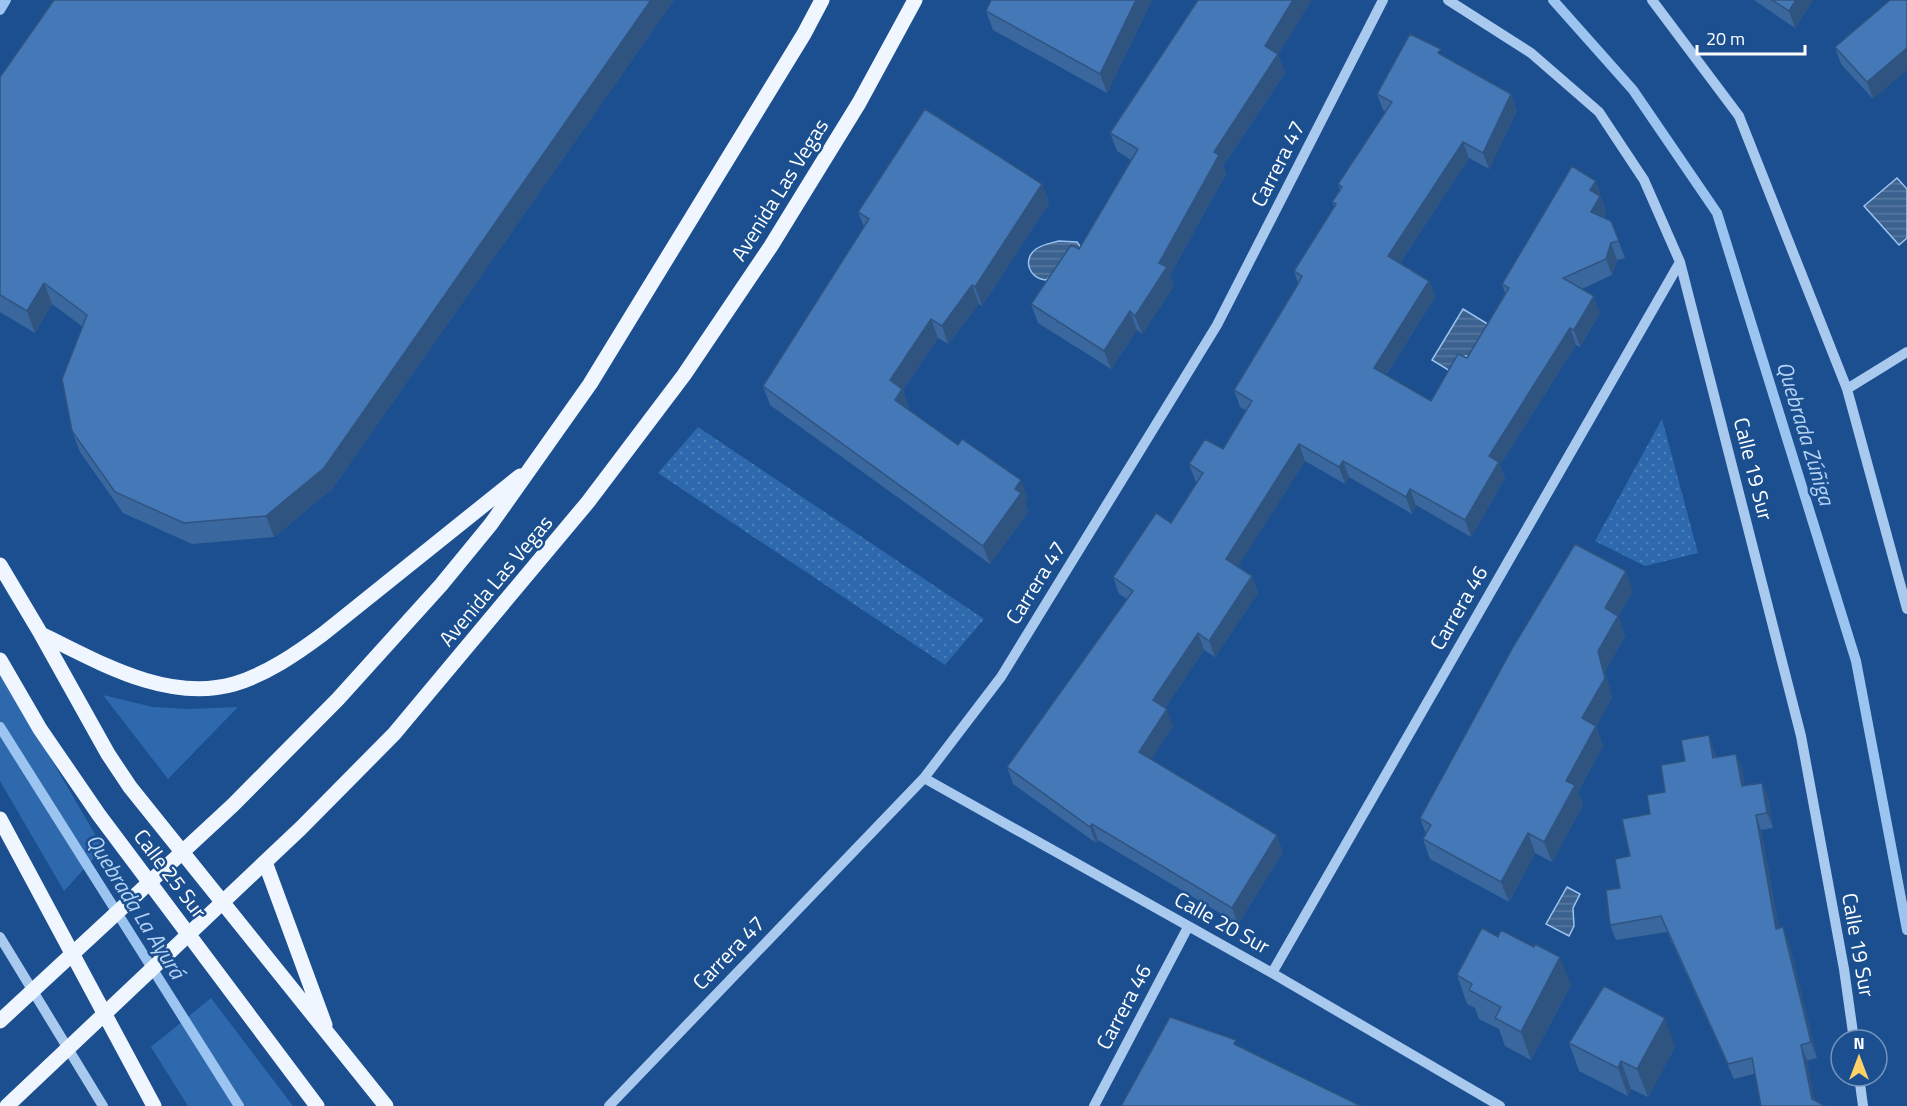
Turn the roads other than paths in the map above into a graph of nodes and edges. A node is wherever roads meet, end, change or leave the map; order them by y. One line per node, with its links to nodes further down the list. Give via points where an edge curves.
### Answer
1 (822, 0): 9 (main road, Avenida Las Vegas, via 633,315)
2 (915, 0): 17 (main road, Avenida Las Vegas, via 859,103 771,246 678,384 588,502 394,734)
3 (1383, 0): 14 (street, Carrera 47, via 1217,325 1001,677)
4 (1448, 0): 6 (street, Calle 19 Sur, via 1531,53 1599,112 1644,180)
5 (1652, 0): 8 (street, via 1739,116)
6 (1680, 262): 21 (street, Carrera 46); 24 (street, Calle 19 Sur, via 1801,736)
7 (1907, 352): 8 (street)
8 (1847, 388): 11 (street)
9 (536, 463): 12 (main road, via 323,634 290,658 233,684 181,687 144,680); 16 (main road, Avenida Las Vegas, via 441,585 338,699)
10 (0, 565): 12 (main road)
11 (1907, 609)
12 (41, 634): 16 (main road, via 108,754)
13 (0, 660): 31 (main road, Calle 25 Sur, bridge, via 40,729 99,815)
14 (924, 778): 19 (street, Calle 20 Sur); 33 (street, Carrera 47)
15 (0, 819): 30 (main road, bridge)
16 (182, 852): 18 (main road); 22 (main road, Avenida Las Vegas)
17 (265, 862): 18 (main road, Avenida Las Vegas); 25 (main road)
18 (222, 902): 25 (main road); 26 (main road, Avenida Las Vegas)
19 (1188, 927): 21 (street, Calle 20 Sur); 34 (street, Carrera 46)
20 (0, 937): 22 (street)
21 (1272, 973): 35 (street, Calle 20 Sur)
22 (32, 991): 23 (main road, Avenida Las Vegas); 26 (street)
23 (0, 1021)
24 (1852, 1028)
25 (330, 1039): 32 (main road)
26 (68, 1048): 28 (main road, Avenida Las Vegas); 29 (street)
27 (1861, 1088): 36 (street)
28 (7, 1106)
29 (103, 1106)
30 (154, 1106)
31 (317, 1106)
32 (386, 1106)
33 (609, 1106)
34 (1094, 1106)
35 (1500, 1106)
36 (1863, 1106)

